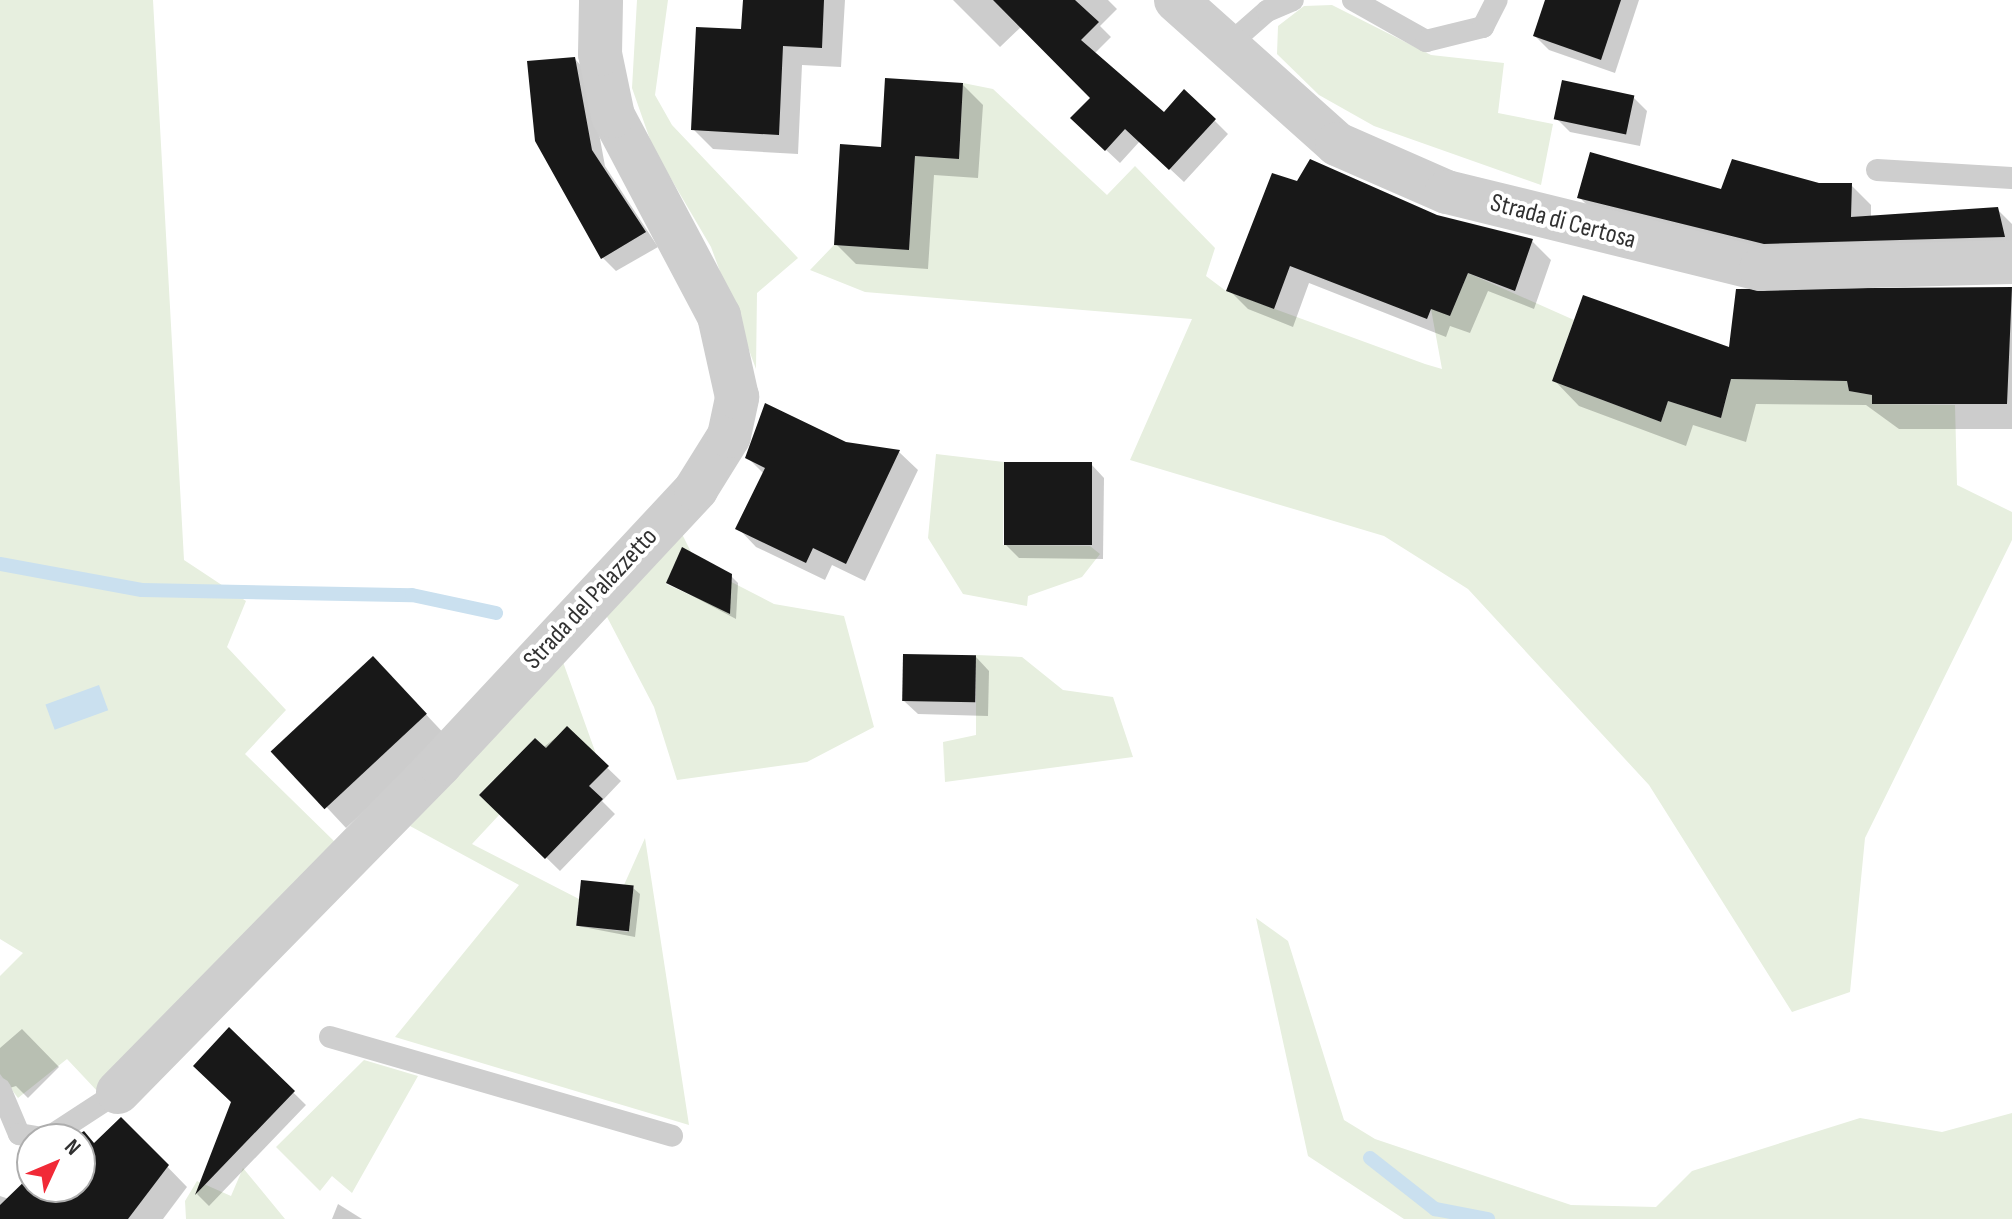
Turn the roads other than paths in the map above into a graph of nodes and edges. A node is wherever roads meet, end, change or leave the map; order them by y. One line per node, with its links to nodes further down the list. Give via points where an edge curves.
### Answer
1 (601, 0): 12 (street, Strada del Palazzetto, via 600,54 613,116 699,266 723,329 737,397 729,436 696,489 440,764)
2 (1176, 0): 6 (street, Strada di Certosa)
3 (1293, 0): 6 (lane, via 1267,11)
4 (1353, 0): 5 (lane, via 1426,41 1483,27)
5 (1497, 0)
6 (1226, 47): 9 (street, Strada di Certosa, via 1337,144 1447,192 1761,269)
7 (1877, 170): 8 (lane)
8 (2012, 178)
9 (2012, 262)
10 (330, 1037): 15 (lane)
11 (0, 1089): 14 (lane)
12 (118, 1092): 13 (lane)
13 (71, 1123)
14 (16, 1127)
15 (672, 1136)

